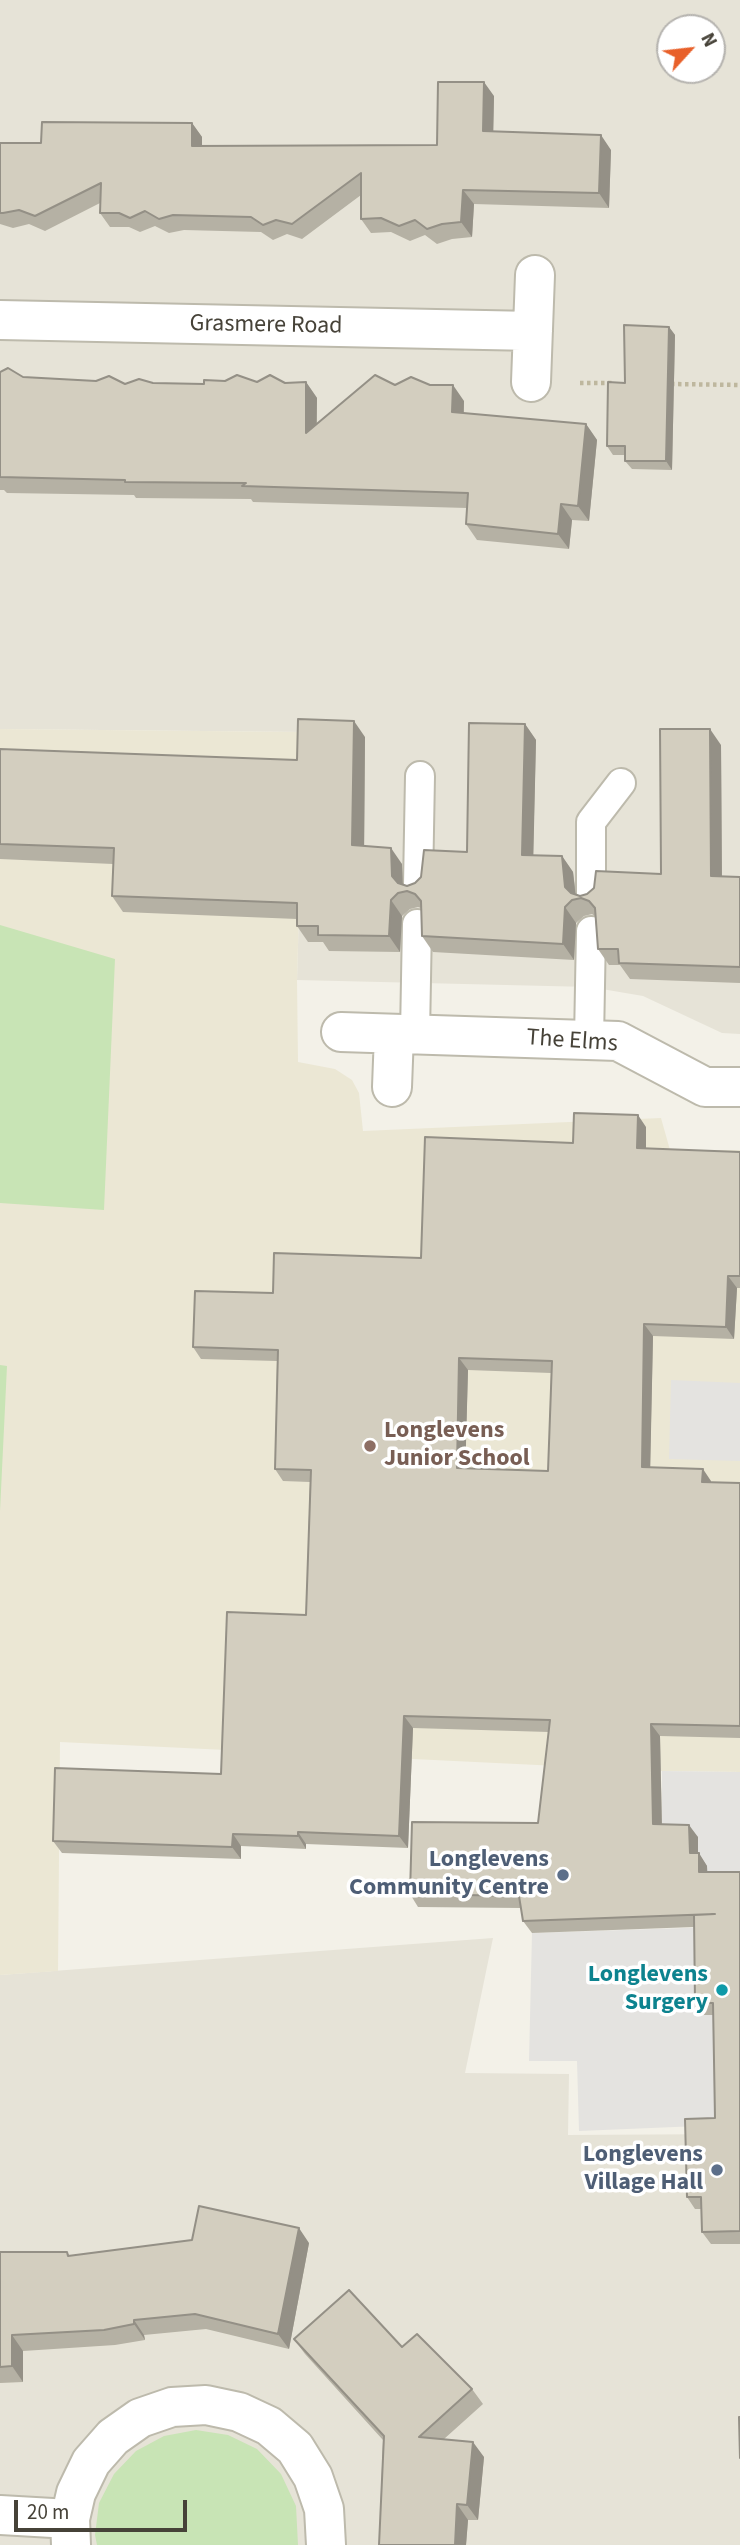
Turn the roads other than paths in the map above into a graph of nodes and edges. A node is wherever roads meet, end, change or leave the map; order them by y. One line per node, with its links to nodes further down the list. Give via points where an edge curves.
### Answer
1 (535, 275): 3 (street)
2 (0, 320): 3 (street, Grasmere Road)
3 (533, 331): 4 (street)
4 (531, 382)
5 (420, 776): 7 (lane)
6 (621, 783): 8 (lane, via 591,822)
7 (418, 885)
8 (591, 895)
9 (417, 924): 12 (lane)
10 (591, 931): 13 (lane)
11 (341, 1032): 12 (street, The Elms)
12 (405, 1034): 13 (street, The Elms); 14 (street)
13 (589, 1040): 15 (street, The Elms, via 618,1041 705,1087)
14 (392, 1087)
15 (740, 1087)
16 (0, 2515): 17 (street)
17 (70, 2532): 18 (street, via 76,2493 91,2462 113,2437 140,2418 172,2407 206,2405 239,2412 269,2426 295,2448 313,2477 324,2509)
18 (326, 2545)

